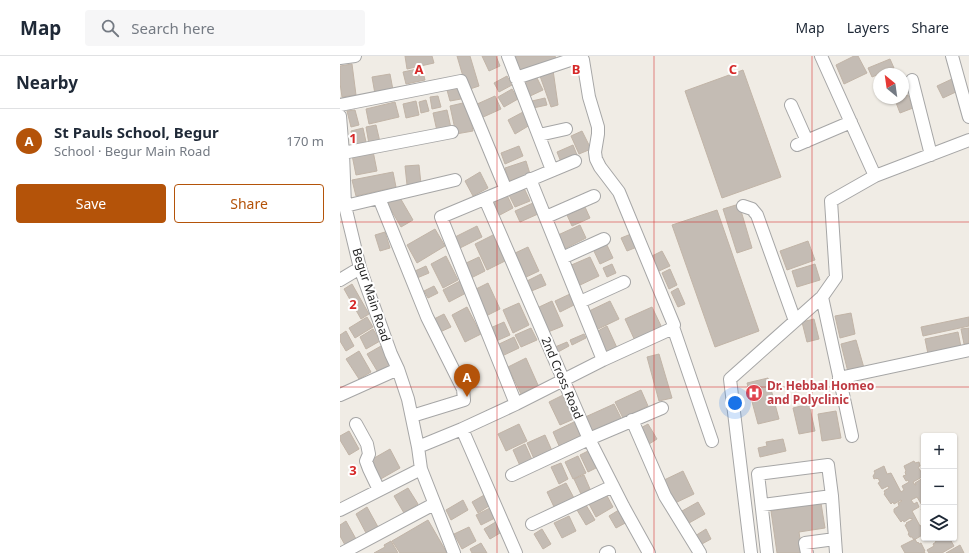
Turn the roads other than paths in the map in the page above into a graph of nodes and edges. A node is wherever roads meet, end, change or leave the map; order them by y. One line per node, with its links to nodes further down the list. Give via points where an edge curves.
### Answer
1 (356, 56): 5 (street)
2 (508, 56): 6 (street)
3 (821, 56): 12 (street)
4 (952, 56): 11 (street)
5 (340, 58)
6 (516, 78): 15 (street); 40 (street, via 582,58 598,127 596,159 619,192 674,324)
7 (912, 80): 18 (street)
8 (340, 105): 25 (street, via 461,81)
9 (791, 105): 12 (street, via 802,143)
10 (340, 116): 17 (street, Begur Main Road)
11 (969, 117)
12 (851, 122): 21 (street)
13 (566, 129): 15 (street)
14 (452, 132): 17 (street)
15 (539, 136): 20 (street)
16 (969, 140): 18 (street)
17 (344, 152): 24 (street, Begur Main Road)
18 (931, 155): 21 (street)
19 (575, 161): 20 (street)
20 (552, 170): 22 (street)
21 (875, 176): 37 (street, via 831,201 836,277)
22 (530, 179): 25 (street); 31 (street)
23 (455, 180): 27 (street)
24 (342, 184): 29 (street, Begur Main Road)
25 (506, 190): 28 (street)
26 (594, 196): 31 (street)
27 (379, 198): 29 (street); 49 (street, via 427,317 463,389 464,400)
28 (485, 199): 45 (street, 2nd Cross Road); 47 (street, via 441,217)
29 (345, 206): 34 (street, Begur Main Road)
30 (743, 206): 39 (street, via 752,209 757,215)
31 (546, 217): 33 (street)
32 (604, 239): 33 (street)
33 (562, 258): 38 (street)
34 (360, 268): 35 (street); 43 (street, Begur Main Road)
35 (340, 280)
36 (624, 282): 38 (street)
37 (822, 297): 39 (street); 44 (street)
38 (580, 302): 42 (street)
39 (795, 321): 72 (street, via 730,379)
40 (673, 327): 42 (street); 55 (street)
41 (969, 350): 44 (street)
42 (603, 360): 45 (street)
43 (398, 369): 46 (street); 49 (street, Begur Main Road)
44 (839, 378): 53 (street)
45 (563, 380): 47 (street); 54 (street, 2nd Cross Road)
46 (340, 395)
47 (516, 404): 52 (street)
48 (662, 408): 50 (street)
49 (412, 416): 56 (street, Begur Main Road)
50 (632, 420): 54 (street); 71 (street, via 665,496)
51 (356, 424): 60 (street, via 367,444 369,454 366,461)
52 (462, 429): 56 (street); 69 (street)
53 (852, 436)
54 (589, 439): 58 (street); 59 (street, 2nd Cross Road)
55 (712, 441)
56 (418, 447): 57 (street, Begur Main Road)
57 (421, 468): 60 (street); 62 (street, Begur Main Road)
58 (512, 475)
59 (613, 486): 65 (street); 70 (street, 2nd Cross Road)
60 (379, 490): 64 (street)
61 (832, 496): 63 (street); 63 (street, via 828,465 758,474); 66 (street)
62 (434, 504): 67 (street); 68 (street, Begur Main Road)
63 (762, 505): 73 (street)
64 (340, 510)
65 (532, 524)
66 (835, 539): 74 (street, via 805,543); 75 (street)
67 (342, 553)
68 (454, 553)
69 (516, 553)
70 (649, 553)
71 (700, 553)
72 (751, 553)
73 (767, 553)
74 (807, 553)
75 (836, 553)

